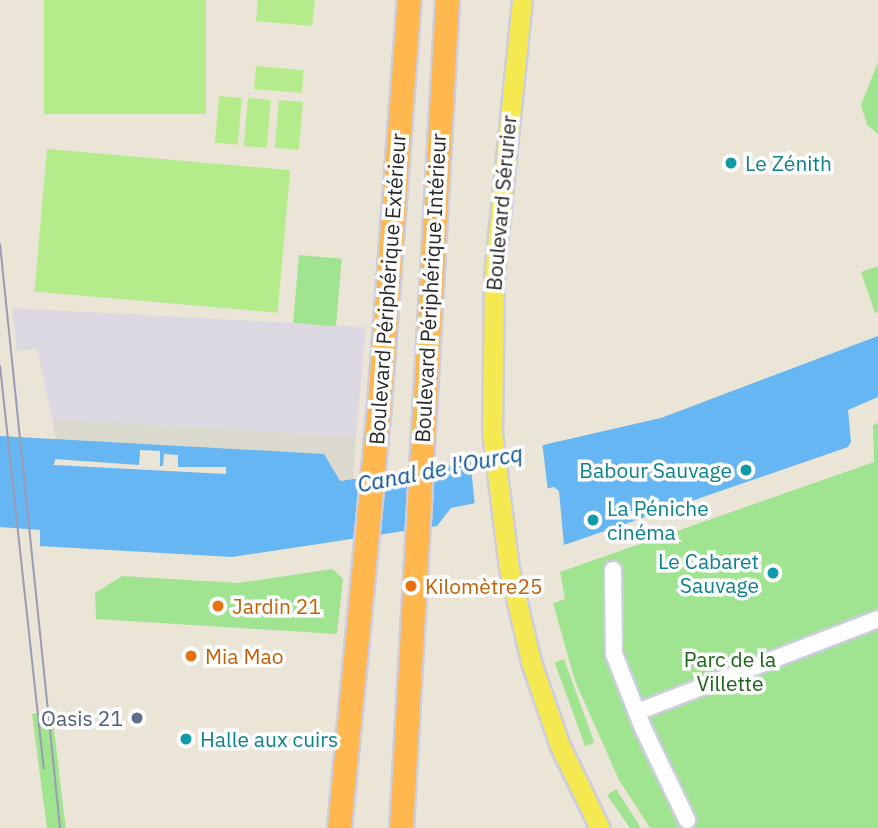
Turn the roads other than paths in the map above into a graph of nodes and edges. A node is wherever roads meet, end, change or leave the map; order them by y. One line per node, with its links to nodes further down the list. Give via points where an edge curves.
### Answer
1 (409, 0): 8 (highway, Boulevard Périphérique Extérieur, via 378,418)
2 (447, 0): 9 (highway, Boulevard Périphérique Intérieur)
3 (520, 5): 10 (main road, Boulevard Sérurier, via 494,276 494,449 519,615 547,710)
4 (613, 570): 6 (street, via 614,654)
5 (878, 619): 6 (street)
6 (637, 712): 7 (street)
7 (687, 820)
8 (339, 828)
9 (401, 828)
10 (600, 828)

